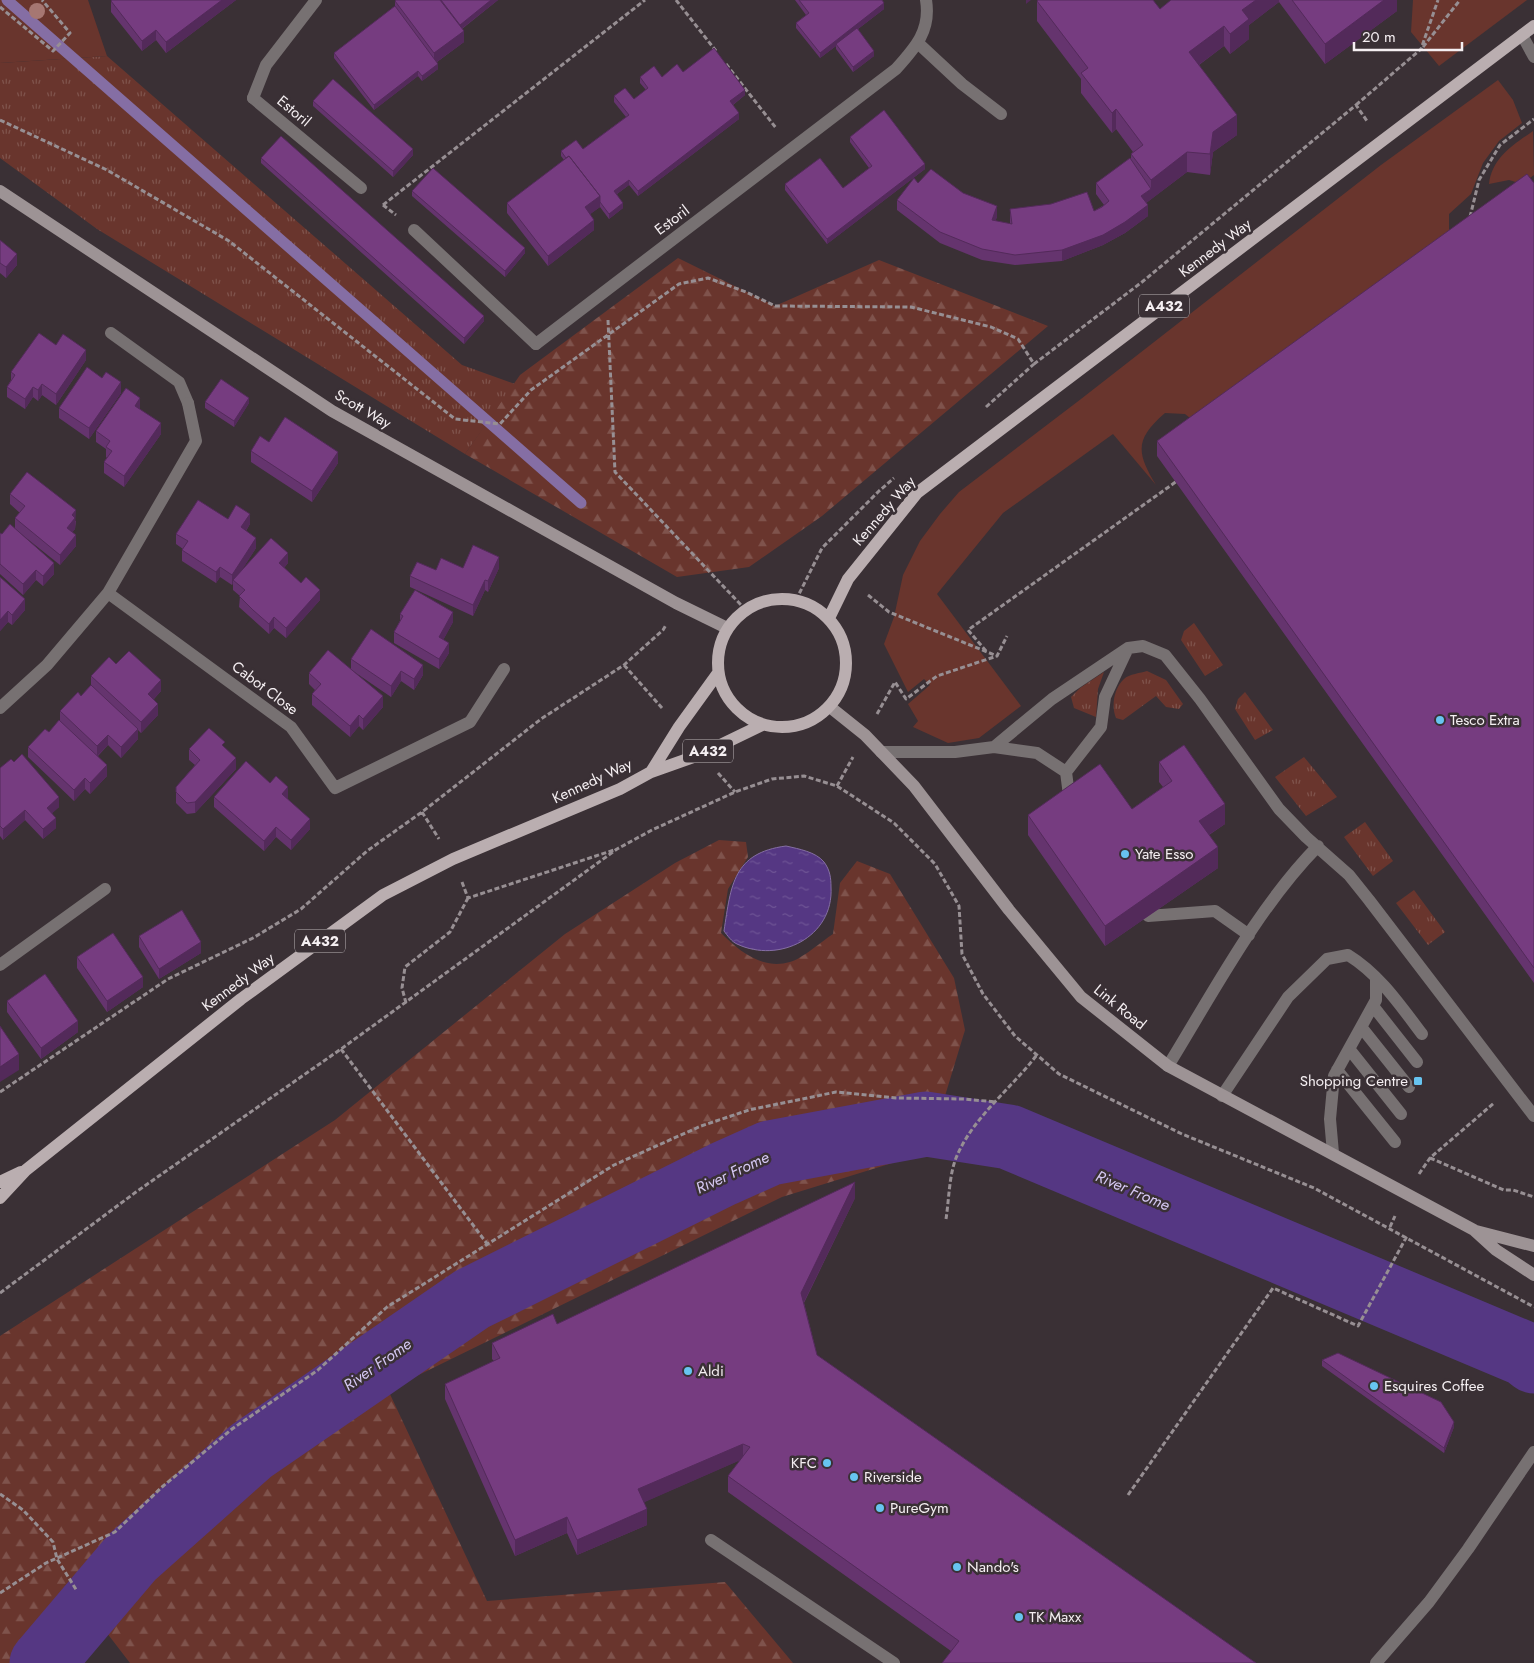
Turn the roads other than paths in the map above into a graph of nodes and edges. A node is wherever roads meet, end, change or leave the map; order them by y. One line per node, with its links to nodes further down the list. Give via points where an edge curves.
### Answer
1 (316, 0): 8 (street, Estoril, via 266,65 253,98)
2 (926, 0): 5 (street, Estoril, via 928,22)
3 (1534, 26): 4 (main road, Kennedy Way / A432)
4 (1522, 35): 6 (street); 13 (main road, Kennedy Way / A432, via 917,493 848,579)
5 (919, 44): 7 (street); 10 (street, Estoril, via 896,69 536,344)
6 (1534, 57)
7 (1000, 114)
8 (361, 188)
9 (0, 191): 14 (main road, Scott Way, via 332,411 676,603)
10 (414, 230)
11 (111, 332): 12 (street, via 179,382 188,403 196,440)
12 (108, 593): 16 (street, Cabot Close, via 291,727 335,788 470,722); 19 (street, via 47,664)
13 (829, 618): 14 (main road, via 796,600 770,599 746,610); 18 (main road, via 842,638 847,662 843,686)
14 (727, 628): 17 (main road, via 718,650)
15 (1128, 648): 21 (street, via 1052,698); 24 (street, via 1105,697 1101,727); 26 (street, via 1143,646 1165,655 1279,809)
16 (504, 669)
17 (718, 673): 20 (main road, via 726,695 740,713); 23 (main road, Kennedy Way / A432)
18 (830, 707): 20 (main road, via 810,722 786,728); 22 (main road, Link Road)
19 (0, 708)
20 (762, 725): 23 (main road, Kennedy Way / A432, via 702,754)
21 (994, 746): 22 (street, via 955,752); 24 (street, via 1037,753)
22 (882, 752): 37 (main road, Link Road, via 914,786 1081,997)
23 (651, 772): 45 (main road, Kennedy Way / A432, via 620,789 453,859 383,895 241,999)
24 (1066, 772): 25 (street, via 1070,806)
25 (1075, 814)
26 (1318, 846): 29 (street, via 1268,906); 42 (street, via 1349,875)
27 (105, 889): 30 (street)
28 (1131, 893): 29 (street, via 1148,916 1215,910)
29 (1250, 936): 37 (street)
30 (0, 965)
31 (1376, 978): 32 (street, via 1376,1000); 34 (street); 40 (street, via 1365,965 1348,955 1327,959 1288,997)
32 (1372, 1006): 33 (street); 36 (street)
33 (1362, 1028): 35 (street); 39 (street)
34 (1422, 1034)
35 (1350, 1050): 38 (street); 41 (street)
36 (1417, 1062)
37 (1168, 1066): 40 (main road, Link Road)
38 (1337, 1070): 43 (street); 44 (street, via 1330,1119)
39 (1409, 1087)
40 (1222, 1096): 44 (main road, Link Road)
41 (1401, 1114)
42 (1534, 1116)
43 (1395, 1142)
44 (1333, 1153): 48 (main road, Link Road)
45 (26, 1170): 46 (main road, Kennedy Way / A432); 47 (main road, Kennedy Way / A432)
46 (0, 1182)
47 (0, 1198)
48 (1474, 1230): 49 (main road, Link Road); 50 (main road, Link Road, via 1496,1250)
49 (1534, 1246)
50 (1534, 1275)
51 (1534, 1452): 54 (street, via 1429,1602)
52 (711, 1540): 53 (street)
53 (894, 1663)
54 (1376, 1663)

